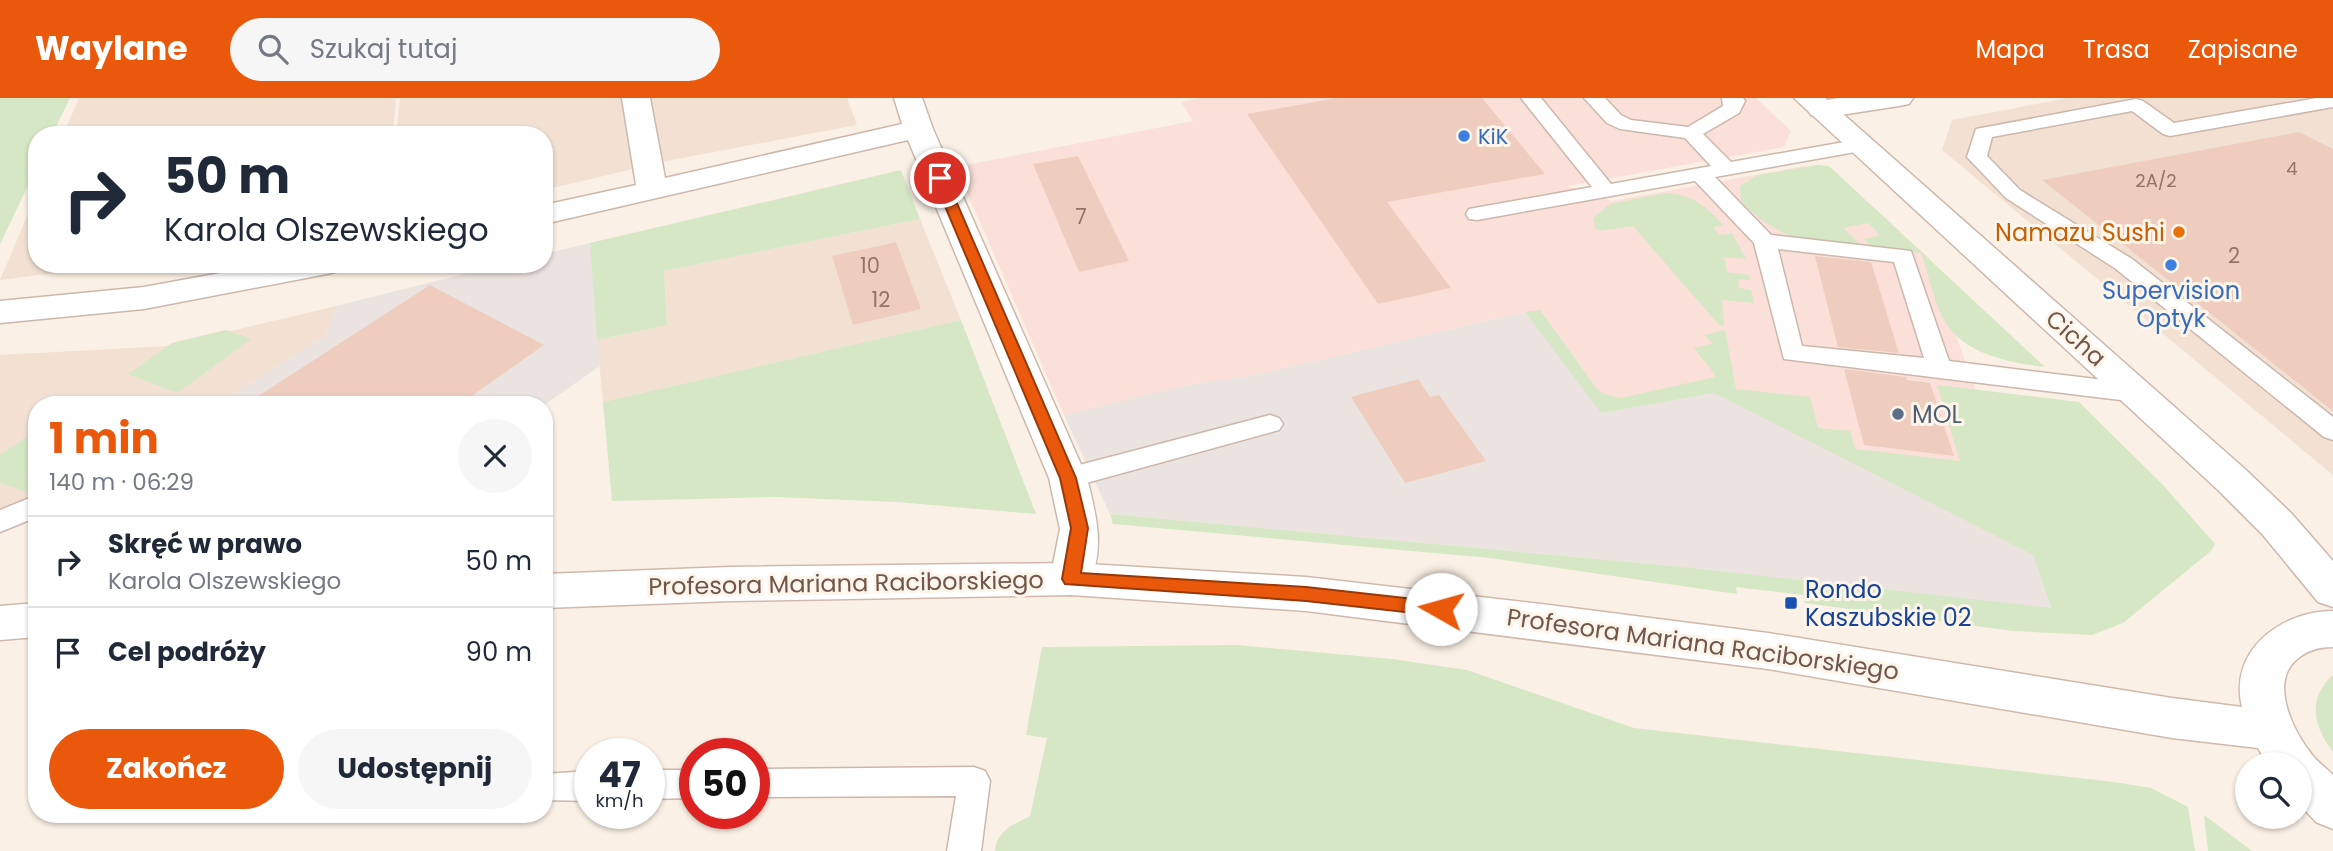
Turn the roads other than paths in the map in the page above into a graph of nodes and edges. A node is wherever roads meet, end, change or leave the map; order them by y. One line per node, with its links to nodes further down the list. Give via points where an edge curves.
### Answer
1 (636, 98): 15 (street)
2 (1531, 98): 14 (lane)
3 (1594, 98): 10 (lane, via 1614,119 1627,125)
4 (1732, 98): 10 (lane, via 1732,109)
5 (1899, 98): 8 (street)
6 (2333, 101): 7 (lane, via 2170,130)
7 (2131, 102): 24 (lane, via 1983,133 1977,157 2013,194 2124,264)
8 (1815, 103): 11 (street, Cicha)
9 (913, 113): 15 (street); 25 (street)
10 (1691, 133): 12 (lane)
11 (1861, 145): 12 (lane); 22 (street, Cicha)
12 (1725, 168): 13 (lane)
13 (1699, 173): 14 (lane); 18 (lane)
14 (1604, 189): 17 (lane)
15 (652, 190): 16 (street)
16 (553, 213)
17 (1477, 214)
18 (1765, 241): 21 (lane, via 1903,256); 21 (lane, via 1792,353)
19 (279, 273): 20 (street, via 144,298)
20 (0, 312)
21 (1939, 368): 22 (lane)
22 (2137, 393): 29 (street, Cicha, via 2277,524)
23 (1270, 424): 25 (lane)
24 (2333, 431)
25 (1068, 478): 28 (street, via 1080,528)
26 (28, 509): 27 (lane)
27 (0, 522)
28 (1071, 579): 30 (street, Profesora Mariana Raciborskiego); 34 (street, Profesora Mariana Raciborskiego, via 1306,594 1768,651 2172,718)
29 (2333, 590)
30 (553, 591)
31 (28, 621): 32 (street)
32 (0, 623)
33 (2333, 629): 34 (street, via 2319,629 2287,641 2266,662 2261,693)
34 (2283, 747)
35 (770, 783): 40 (lane, via 974,781)
36 (2312, 785): 39 (street)
37 (574, 786): 38 (lane)
38 (553, 787)
39 (2333, 807)
40 (964, 851)

